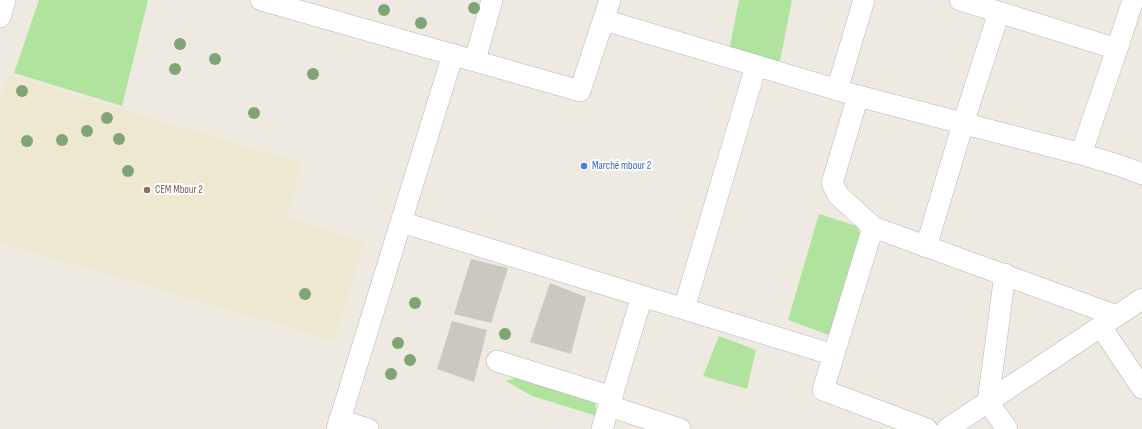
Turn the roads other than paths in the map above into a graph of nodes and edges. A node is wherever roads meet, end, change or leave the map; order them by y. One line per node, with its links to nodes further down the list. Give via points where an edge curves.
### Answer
1 (5, 0): 9 (street)
2 (261, 0): 12 (street)
3 (492, 0): 13 (street)
4 (610, 0): 10 (street)
5 (864, 0): 15 (street)
6 (960, 0): 8 (street)
7 (1133, 0): 11 (street)
8 (1000, 12): 11 (street); 17 (street)
9 (0, 17)
10 (604, 20): 13 (street, via 580,90); 14 (street)
11 (1117, 50): 18 (street)
12 (453, 54): 13 (street); 20 (street)
13 (475, 60)
14 (756, 66): 15 (street); 26 (street)
15 (838, 90): 16 (street)
16 (858, 96): 17 (street); 21 (street, via 832,183 838,195)
17 (963, 124): 18 (street); 22 (street)
18 (1081, 154): 19 (street)
19 (1142, 174)
20 (401, 222): 24 (street); 33 (street)
21 (873, 227): 22 (street); 28 (street)
22 (926, 247): 23 (street)
23 (1005, 274): 27 (street); 32 (street)
24 (642, 296): 26 (street); 31 (street)
25 (1142, 300): 27 (street)
26 (684, 309): 28 (street)
27 (1109, 322): 30 (street); 32 (street)
28 (834, 355): 37 (street, via 823,390)
29 (497, 361): 31 (street)
30 (1142, 388)
31 (611, 401): 35 (street); 36 (street)
32 (988, 402): 38 (street); 39 (street)
33 (338, 425): 34 (street)
34 (368, 429)
35 (602, 429)
36 (680, 429)
37 (927, 429)
38 (947, 429)
39 (1007, 429)

